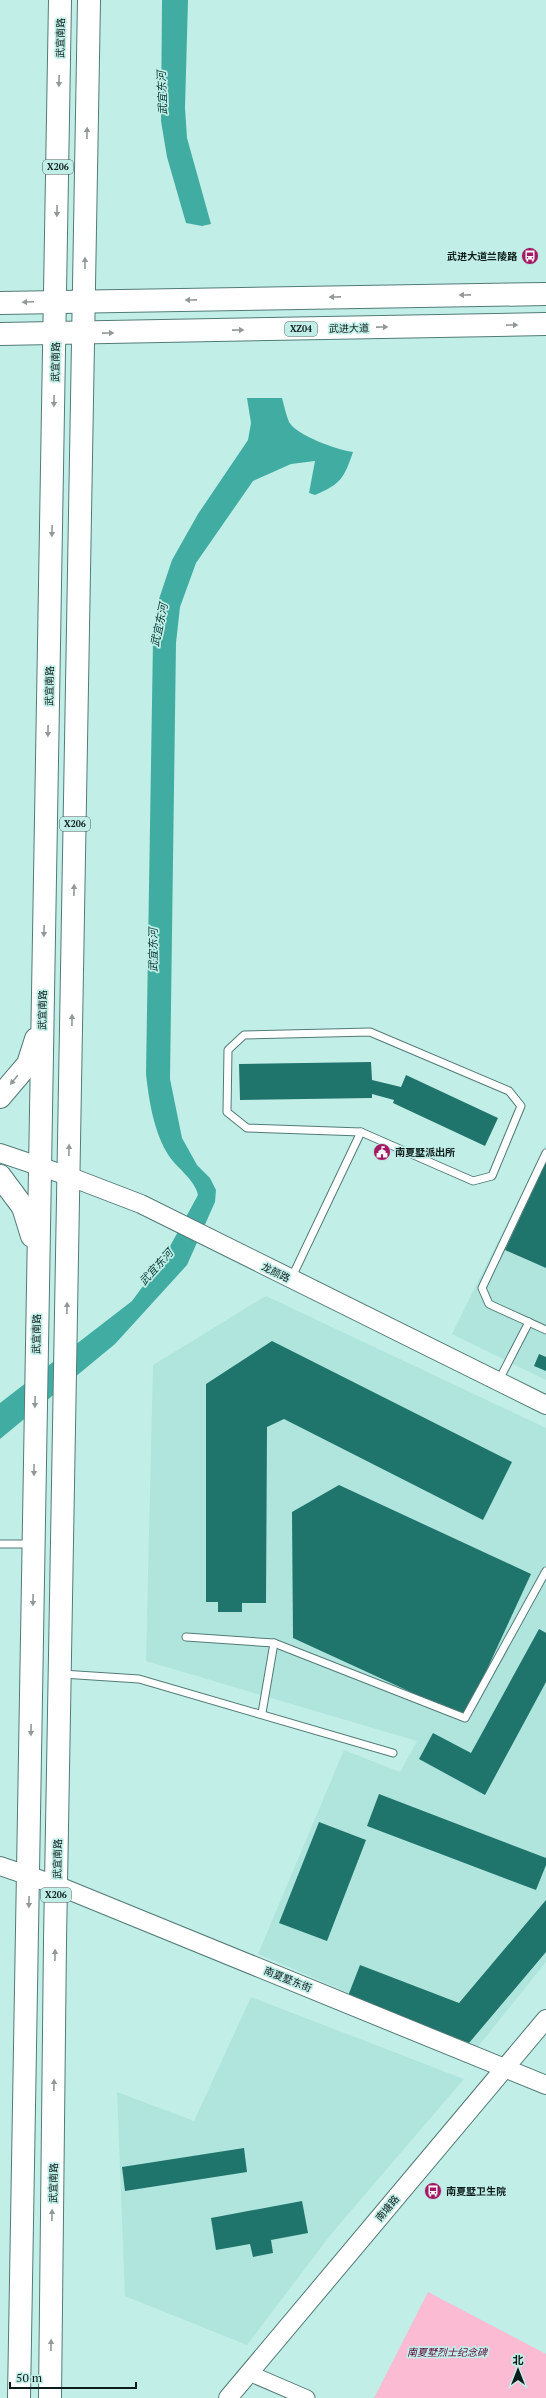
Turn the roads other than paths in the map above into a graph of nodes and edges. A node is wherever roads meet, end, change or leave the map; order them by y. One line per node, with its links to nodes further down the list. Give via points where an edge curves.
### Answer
1 (60, 0): 4 (main road, 武宜南路 / X206, one-way to 4)
2 (89, 0): 5 (main road, X206, one-way to 2)
3 (546, 294): 5 (main road, one-way to 5)
4 (56, 302): 5 (main road); 6 (main road, one-way to 6); 10 (main road, 武宜南路 / X206)
5 (85, 302): 8 (main road, X206)
6 (0, 303)
7 (546, 324): 8 (main road, 武进大道 / XZ04, one-way to 7)
8 (84, 333): 10 (main road, 武进大道 / XZ04); 18 (main road, X206, one-way to 8)
9 (0, 334): 10 (main road, XZ04)
10 (55, 334): 11 (main road, 武宜南路 / X206, one-way to 11)
11 (42, 1020): 12 (main road, one-way to 12, via 28,1064); 16 (main road, 武宜南路 / X206)
12 (0, 1097)
13 (362, 1132): 13 (lane, via 473,1182 492,1176 521,1106 509,1091 370,1032 244,1035 228,1050 227,1112 247,1128); 20 (lane)
14 (0, 1153): 16 (street, 龙颜路)
15 (546, 1153): 21 (lane, via 482,1288 489,1304)
16 (39, 1166): 18 (street, 龙颜路); 19 (main road, 武宜南路 / X206)
17 (0, 1176): 19 (main road, via 23,1207)
18 (68, 1176): 20 (street, 龙颜路, via 142,1204); 30 (main road, 武宜南路 / X206, one-way to 18)
19 (38, 1255): 26 (main road, 武宜南路 / X206, one-way to 26)
20 (291, 1279): 23 (street, 龙颜路)
21 (529, 1322): 22 (lane); 23 (lane)
22 (546, 1330)
23 (498, 1382): 24 (street, 龙颜路)
24 (546, 1405)
25 (0, 1544): 26 (lane)
26 (34, 1544): 34 (main road, X206, one-way to 34)
27 (546, 1571): 29 (lane, via 465,1718)
28 (186, 1637): 29 (lane)
29 (274, 1642): 31 (lane)
30 (60, 1674): 31 (lane, via 139,1679); 35 (main road, 武宜南路 / X206)
31 (262, 1713): 32 (lane)
32 (394, 1753)
33 (0, 1866): 34 (street, 南夏墅东街)
34 (29, 1875): 35 (street, 南夏墅东街); 40 (main road, X206, one-way to 40)
35 (56, 1885): 37 (street, 南夏墅东街); 41 (main road, 武宜南路 / X206, one-way to 35)
36 (546, 2018): 37 (street, 南塘路)
37 (506, 2067): 38 (street, 南夏墅东街); 39 (street, 南塘路)
38 (546, 2085)
39 (249, 2373): 42 (street, 南塘路); 43 (street)
40 (19, 2398)
41 (50, 2398)
42 (228, 2398)
43 (307, 2398)

